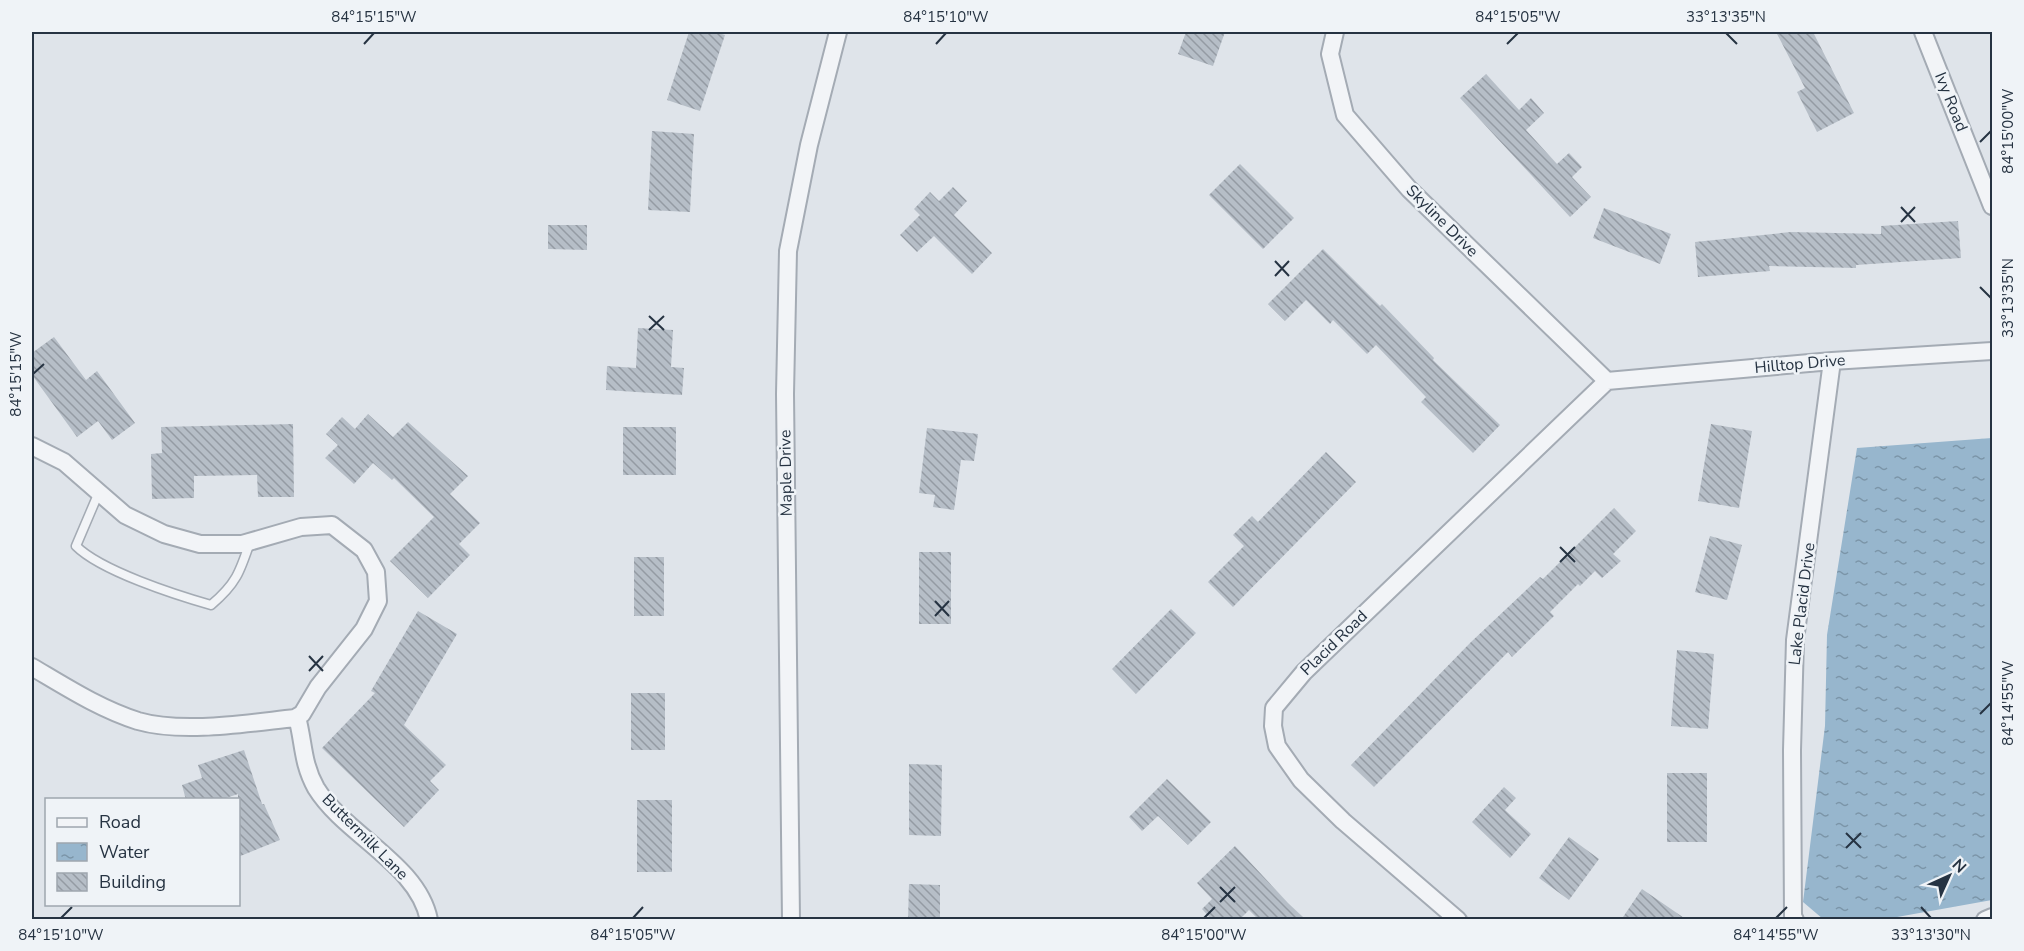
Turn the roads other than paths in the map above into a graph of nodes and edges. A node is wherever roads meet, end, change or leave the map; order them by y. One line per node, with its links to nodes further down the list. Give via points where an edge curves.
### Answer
1 (838, 32): 15 (street, Maple Drive, via 809,145 788,251 784,394)
2 (1335, 32): 7 (street, Skyline Drive, via 1330,54 1345,115 1409,189)
3 (1923, 32): 4 (street, Ivy Road)
4 (1992, 206)
5 (1992, 351): 6 (street, Hilltop Drive)
6 (1832, 361): 7 (street, Hilltop Drive); 17 (street, Lake Placid Drive, via 1795,640 1791,750)
7 (1607, 381): 16 (street, Placid Road, via 1304,672 1274,708 1277,746 1301,780 1342,822)
8 (32, 446): 9 (street, via 64,462)
9 (99, 492): 10 (street, via 126,515 164,534 200,544); 10 (lane, via 76,546 87,557 192,600 211,605 227,592 238,577)
10 (250, 542): 12 (street, via 301,527 332,525 364,550 375,572 378,601 364,629)
11 (32, 667): 12 (street, via 105,709 141,722 188,727)
12 (297, 717): 14 (street, Buttermilk Lane, via 305,764 317,789 340,816 407,877 426,906)
13 (1992, 917): 18 (street)
14 (429, 920)
15 (791, 920)
16 (1458, 920)
17 (1795, 920)
18 (1985, 920)

